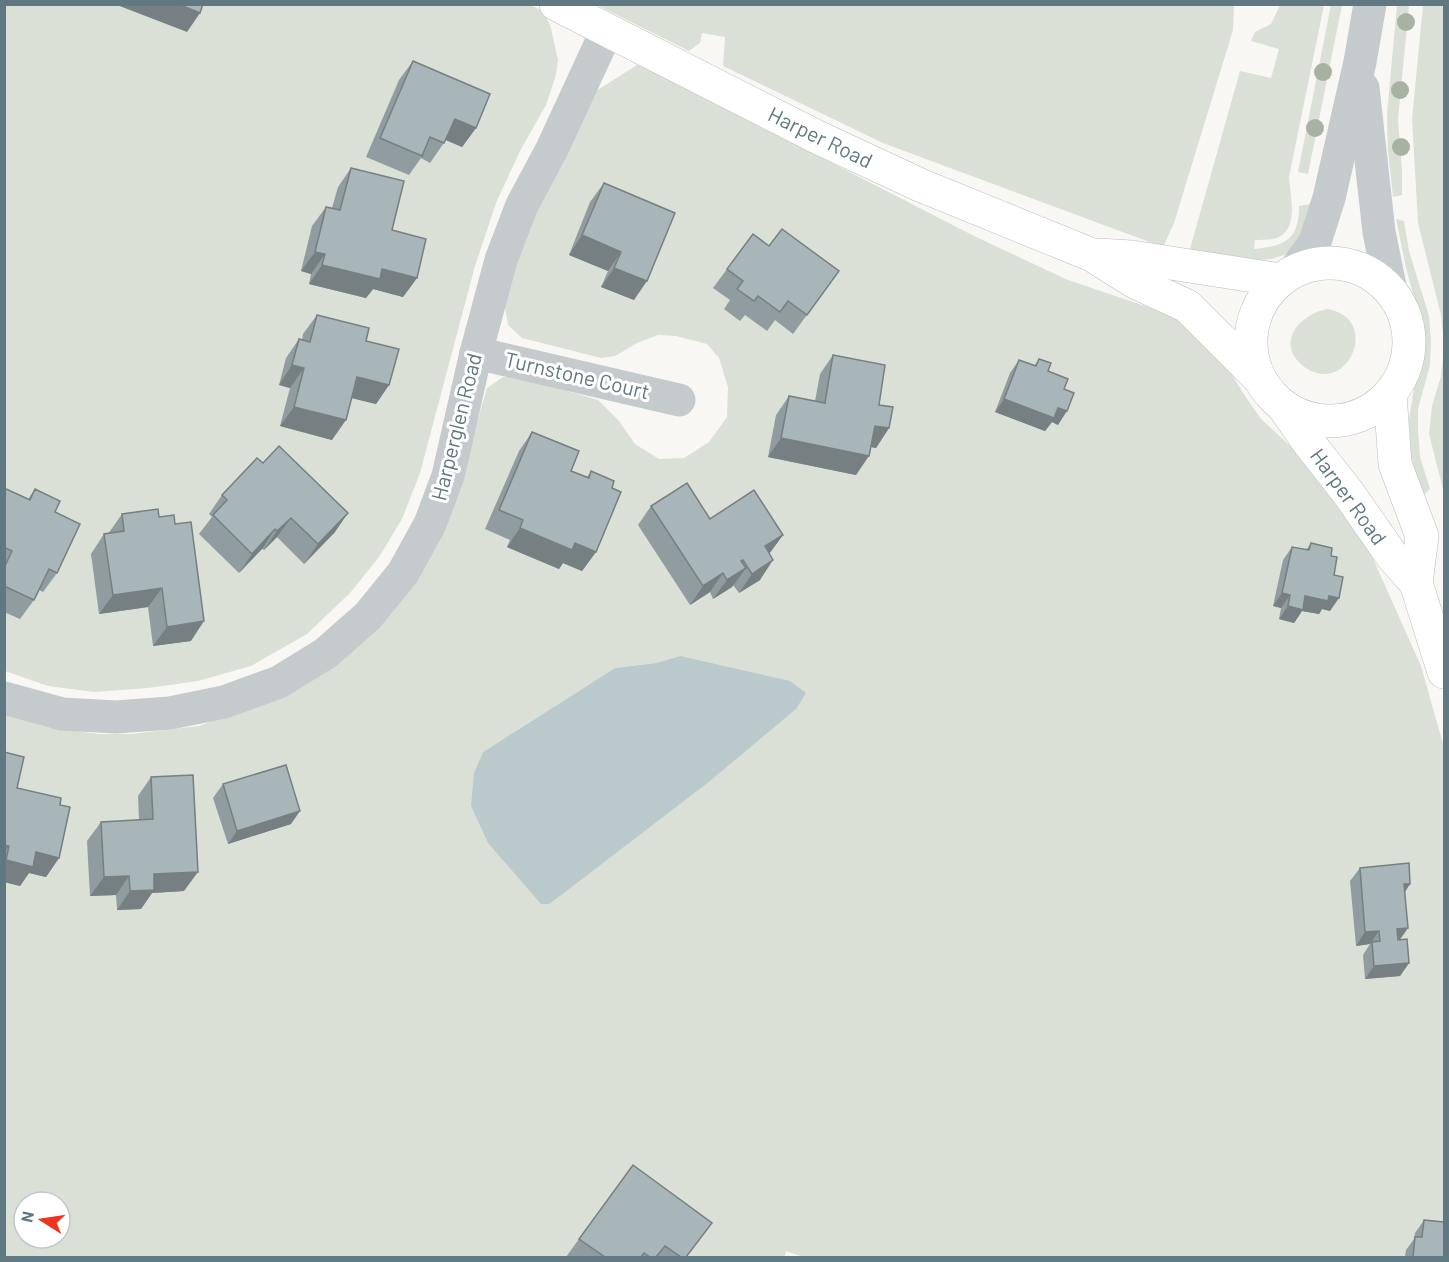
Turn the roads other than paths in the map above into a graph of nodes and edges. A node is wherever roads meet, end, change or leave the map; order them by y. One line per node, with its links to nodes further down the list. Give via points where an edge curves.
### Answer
1 (556, 4): 3 (main road, Harper Road)
2 (1370, 4): 4 (street)
3 (607, 30): 5 (main road, Harper Road, via 920,185); 8 (street, Harperglen Road, via 522,205 501,260)
4 (1360, 62): 6 (street, via 1315,242); 7 (street, via 1379,232)
5 (1092, 255): 6 (main road, Harper Road); 9 (main road, Harper Road, via 1135,282 1187,306)
6 (1287, 275): 7 (main road, via 1315,263 1336,262 1356,266); 9 (main road, via 1265,296 1255,315 1252,357)
7 (1391, 291): 10 (main road, via 1403,309 1409,353 1403,375)
8 (476, 352): 11 (street, Turnstone Court); 15 (street, Harperglen Road, via 448,476 430,524 403,573 368,616 326,653 279,682 224,702 170,713 116,717 62,714)
9 (1259, 378): 12 (main road)
10 (1390, 394): 12 (main road, via 1351,419 1328,422); 13 (main road, Harper Road, via 1395,464 1422,536)
11 (679, 400)
12 (1284, 407): 13 (main road, Harper Road)
13 (1416, 583): 14 (main road, Harper Road)
14 (1444, 672)
15 (4, 698)

